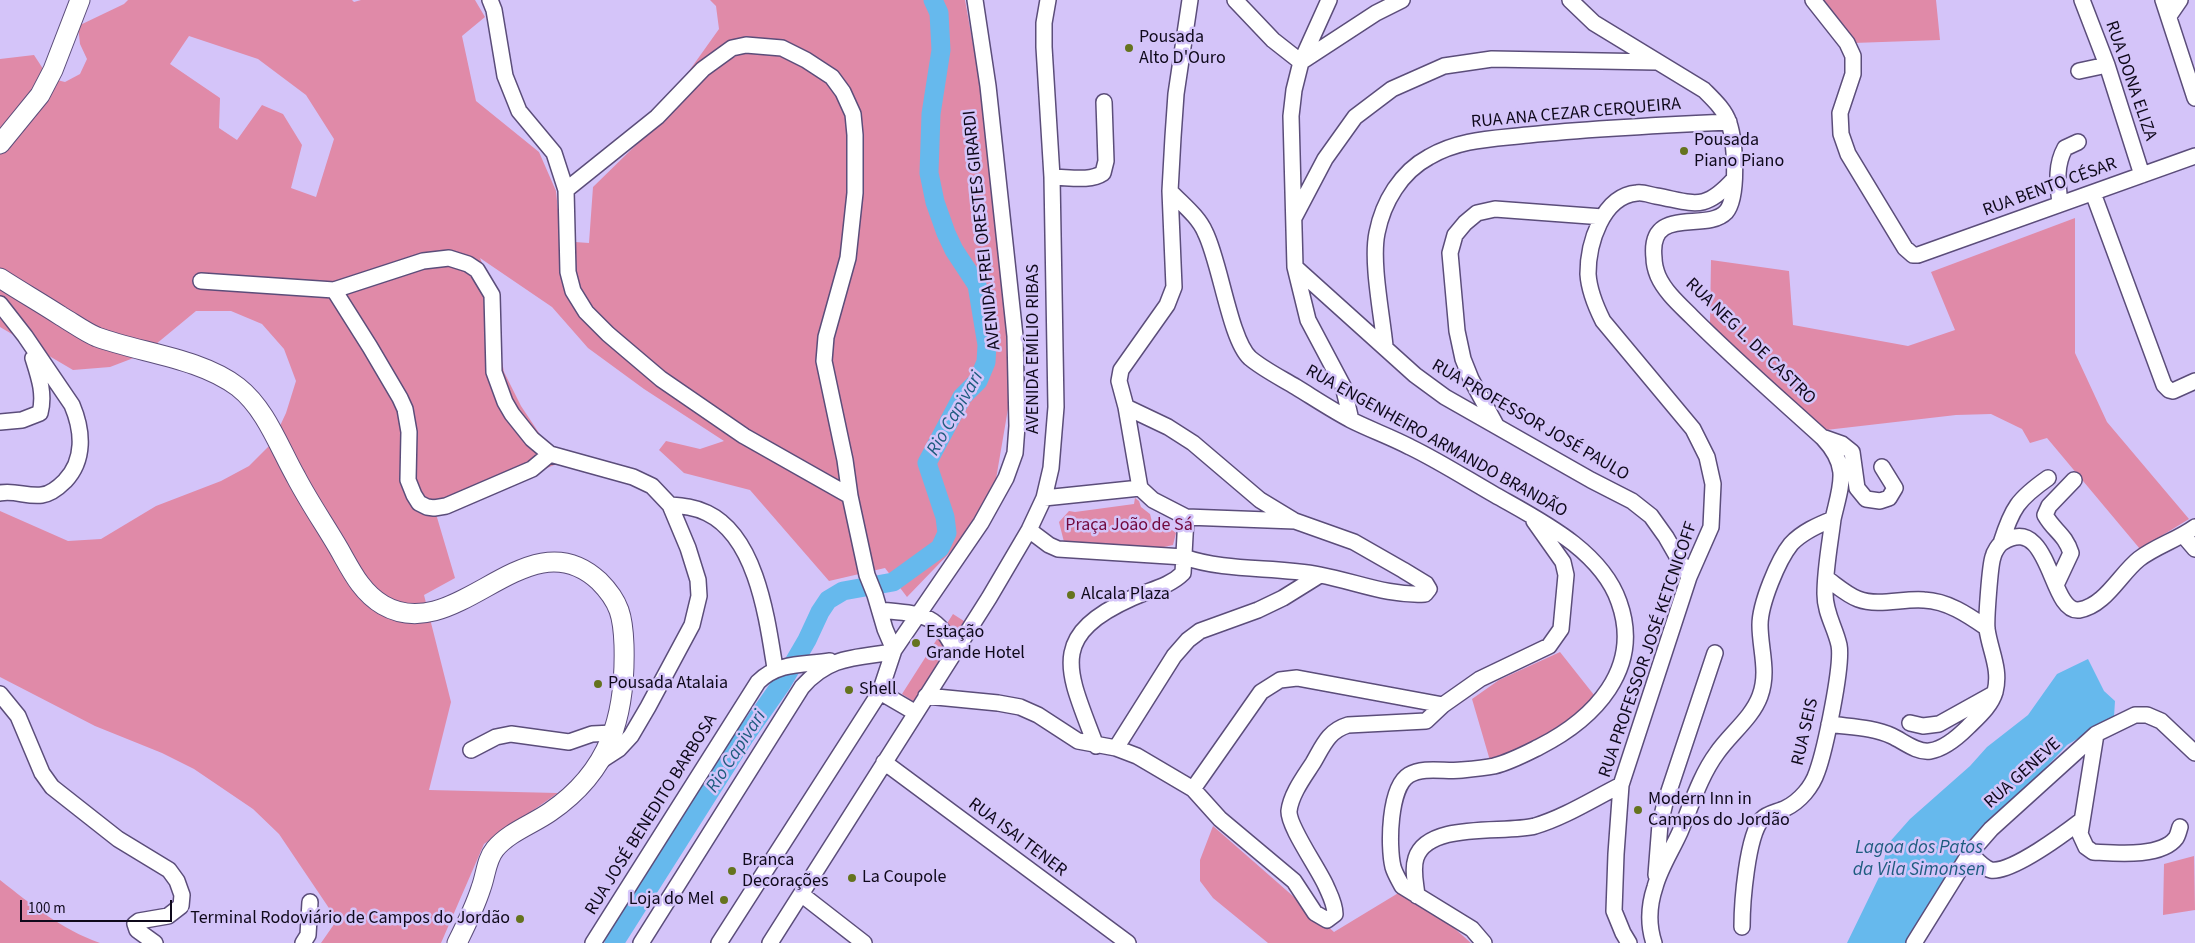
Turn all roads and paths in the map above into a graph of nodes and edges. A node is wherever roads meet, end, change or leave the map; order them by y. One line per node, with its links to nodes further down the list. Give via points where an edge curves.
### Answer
1 (80, 0): 23 (main road, via 54,70 40,95)
2 (490, 0): 28 (street, via 505,76 519,111 554,153)
3 (975, 0): 71 (street, AVENIDA FREI ORESTES GIRARDI, via 988,86 1015,336 1015,453 1006,478 981,523)
4 (1048, 0): 26 (street, AVENIDA EMÍLIO RIBAS, via 1044,47)
5 (1190, 0): 29 (street, via 1176,94)
6 (1235, 0): 15 (street)
7 (1329, 0): 15 (street)
8 (1402, 0): 15 (street)
9 (1570, 0): 16 (street, via 1594,23)
10 (1813, 0): 31 (street, RUA BENTO CÉSAR, via 1847,43 1853,56 1853,74 1840,113 1841,134 1848,154 1905,248 1913,255)
11 (2082, 0): 17 (street, RUA DONA ELIZA)
12 (2163, 0): 14 (street)
13 (2180, 0): 14 (street)
14 (2169, 16): 19 (street)
15 (1301, 62): 32 (street, via 1291,116)
16 (1656, 62): 21 (street, via 1704,90); 32 (street, via 1492,59 1444,66 1392,89 1355,117 1325,159)
17 (2107, 65): 18 (street); 25 (street, RUA DONA ELIZA)
18 (2078, 71)
19 (2195, 98)
20 (1104, 102): 26 (street, via 1106,161 1103,173 1088,178)
21 (1729, 122): 27 (street, RUA NEG L. DE CASTRO); 40 (street, RUA ANA CEZAR CERQUEIRA, via 1587,129 1458,143 1427,157 1400,179 1386,202 1377,234 1377,272)
22 (2078, 142): 31 (street, via 2065,148 2059,158)
23 (0, 144)
24 (2195, 156): 25 (street, RUA BENTO CÉSAR)
25 (2142, 175): 30 (street, RUA BENTO CÉSAR)
26 (1052, 177): 55 (street, AVENIDA EMÍLIO RIBAS, via 1056,408)
27 (1734, 179): 33 (street, via 1709,202 1695,203 1638,192 1613,205); 46 (street, RUA NEG L. DE CASTRO, via 1731,201 1717,218 1672,223 1661,231 1654,241 1658,276 1670,294 1706,331)
28 (566, 190): 54 (street, via 568,272 573,291 586,312 661,378 744,436); 54 (street, via 657,117 703,69 732,48 746,45 782,48 832,77 853,114 855,135 855,193 848,258 826,337 824,361)
29 (1170, 191): 42 (street, via 1174,287 1167,305 1121,370 1119,381); 43 (street, RUA ENGENHEIRO ARMANDO BRANDÃO, via 1205,231 1243,349 1250,358)
30 (2093, 192): 31 (street, RUA BENTO CÉSAR); 41 (street, via 2164,385 2169,390)
31 (2060, 204)
32 (1295, 217): 34 (street)
33 (1603, 217): 45 (street, via 1495,209 1477,213 1455,235 1450,253 1457,331 1471,379); 67 (street, RUA PROFESSOR JOSÉ KETCNICOFF, via 1591,244 1588,275 1595,304 1603,321 1693,429 1707,457 1713,484 1711,527)
34 (1295, 267): 40 (street, RUA PROFESSOR JOSÉ PAULO); 43 (street, via 1308,320 1343,386)
35 (0, 278): 86 (main road, via 96,336 188,363 238,387 254,403 271,429 358,582 386,607 408,612 448,607 515,571 556,562 575,565 589,573 606,588 618,605 624,626 622,693)
36 (201, 281): 37 (street)
37 (334, 290): 47 (street, via 423,261 449,258 477,270 492,295 494,372 505,402 532,439); 47 (street, via 400,398 409,432 408,480 419,503 434,508 446,506 532,469)
38 (0, 304): 39 (street)
39 (25, 336): 44 (street, via 41,382 43,404 40,414); 53 (street, via 72,405 80,438 79,459 70,476 45,495)
40 (1385, 346): 45 (street, RUA PROFESSOR JOSÉ PAULO, via 1415,375 1445,397)
41 (2195, 381)
42 (1126, 406): 52 (street); 60 (street, via 1193,443 1260,500)
43 (1351, 420): 57 (street, RUA ENGENHEIRO ARMANDO BRANDÃO, via 1410,446)
44 (0, 422)
45 (1496, 425): 67 (street, RUA PROFESSOR JOSÉ PAULO, via 1632,501 1651,516)
46 (1823, 438): 48 (street, via 1842,444 1852,452 1857,488 1866,498 1880,501 1889,498 1895,488); 49 (street, RUA NEG L. DE CASTRO, via 1841,463)
47 (550, 454): 56 (street, via 634,477 652,486)
48 (1882, 467)
49 (1843, 477): 59 (street, RUA SEIS)
50 (2048, 478): 63 (street, via 2016,504)
51 (2074, 480): 69 (street, via 2049,506 2045,515 2067,541 2071,553)
52 (1140, 488): 55 (street); 58 (street, via 1153,500)
53 (0, 494)
54 (850, 496): 70 (street, via 867,575)
55 (1044, 498): 61 (street, AVENIDA EMÍLIO RIBAS)
56 (670, 505): 77 (street, via 692,507 708,513 730,529 754,575); 92 (street, via 698,580 699,596 692,625 631,736)
57 (1530, 515): 82 (street, via 1563,562 1566,575 1560,629 1549,646 1480,679); 101 (street, RUA ENGENHEIRO ARMANDO BRANDÃO, via 1566,536 1607,579 1624,619 1625,647 1616,676 1606,694 1578,724 1561,736 1523,756 1496,765 1420,771 1407,776 1399,787 1392,808 1392,864 1402,886)
58 (1186, 517): 60 (street); 65 (street)
59 (1833, 519): 68 (street, RUA SEIS); 99 (street, via 1802,535 1784,556 1762,607 1760,624 1765,666 1760,697 1716,754)
60 (1294, 521): 66 (street, via 1354,542 1411,574 1429,589 1425,594 1386,592)
61 (1029, 530): 65 (street, via 1058,549); 74 (street, AVENIDA EMÍLIO RIBAS)
62 (2189, 531): 64 (street); 69 (street, via 2139,559 2101,599 2088,608 2077,610 2066,605)
63 (2001, 543): 69 (street, via 2012,537 2025,538 2037,547); 72 (street, via 1993,557)
64 (2195, 549)
65 (1184, 557): 66 (street, via 1203,564); 88 (street, via 1183,573 1176,580 1104,611 1087,624 1073,643 1070,664 1074,686)
66 (1320, 575): 89 (street, via 1283,598 1200,631 1188,640 1174,656)
67 (1689, 577): 94 (street, RUA PROFESSOR JOSÉ KETCNICOFF)
68 (1826, 578): 72 (street, via 1858,599 1941,603 1962,611); 85 (street, RUA SEIS, via 1826,612 1839,646)
69 (2056, 585)
70 (880, 610): 71 (street); 73 (street)
71 (919, 614): 73 (street, AVENIDA FREI ORESTES GIRARDI); 74 (street, via 940,627)
72 (1987, 628): 79 (street, via 1997,673)
73 (894, 651): 76 (street); 78 (street, AVENIDA FREI ORESTES GIRARDI)
74 (955, 652): 81 (street, AVENIDA EMÍLIO RIBAS)
75 (1715, 653): 99 (street, via 1665,803)
76 (838, 660): 77 (street); 108 (street, via 812,675 802,687)
77 (778, 667): 107 (street, RUA JOSÉ BENEDITO BARBOSA, via 758,682)
78 (880, 692): 83 (street); 109 (street, AVENIDA FREI ORESTES GIRARDI)
79 (1995, 693): 84 (street, via 1939,724 1923,726); 85 (street, via 1985,710 1964,731 1940,748 1928,752 1889,734)
80 (0, 694): 104 (street, via 18,716 42,773 52,787 118,839 169,870 177,881 182,895 181,906 168,916 135,924 137,930)
81 (926, 696): 83 (street, AVENIDA EMÍLIO RIBAS); 88 (street, via 1020,707 1078,741)
82 (1443, 705): 95 (street, via 1297,678 1280,680 1261,692); 95 (street, via 1426,721 1338,728 1295,791 1289,810 1291,824 1319,868 1335,907 1335,914 1327,920 1315,913 1294,881 1220,819)
83 (916, 713): 93 (street, AVENIDA EMÍLIO RIBAS)
84 (1910, 722)
85 (1829, 724): 103 (street, RUA SEIS, via 1817,772 1808,790 1786,808 1762,819 1757,827 1742,901)
86 (613, 733): 90 (street, via 599,732 569,742 511,734 496,737); 92 (main road)
87 (2096, 734): 91 (street, RUA GENEVE, via 2135,715 2147,715 2161,721); 96 (street); 98 (street, RUA GENEVE, via 1991,829)
88 (1096, 746): 89 (street)
89 (1116, 748): 95 (street, via 1137,756)
90 (471, 750)
91 (2195, 753)
92 (602, 760): 106 (main road, via 571,796 495,849)
93 (884, 762): 100 (street, AVENIDA EMÍLIO RIBAS); 112 (street, RUA ISAI TENER)
94 (1621, 785): 101 (street, via 1552,820 1533,826 1458,832 1438,837 1416,857); 114 (street, RUA PROFESSOR JOSÉ KETCNICOFF, via 1614,911)
95 (1193, 788)
96 (2082, 820): 97 (street, via 2081,841 2093,852 2144,853 2176,838); 98 (street, via 2051,844 2007,866 1992,870)
97 (2180, 827)
98 (1970, 853): 116 (street, RUA GENEVE)
99 (1655, 886): 115 (street, via 1650,913)
100 (801, 894): 110 (street, AVENIDA EMÍLIO RIBAS); 111 (street)
101 (1417, 896): 113 (street, RUA ENGENHEIRO ARMANDO BRANDÃO, via 1472,929)
102 (310, 902): 105 (street, via 308,935)
103 (1742, 926)
104 (155, 943)
105 (303, 943)
106 (457, 943)
107 (593, 943)
108 (641, 943)
109 (719, 943)
110 (770, 943)
111 (864, 943)
112 (1128, 943)
113 (1484, 943)
114 (1629, 943)
115 (1654, 943)
116 (1914, 943)

